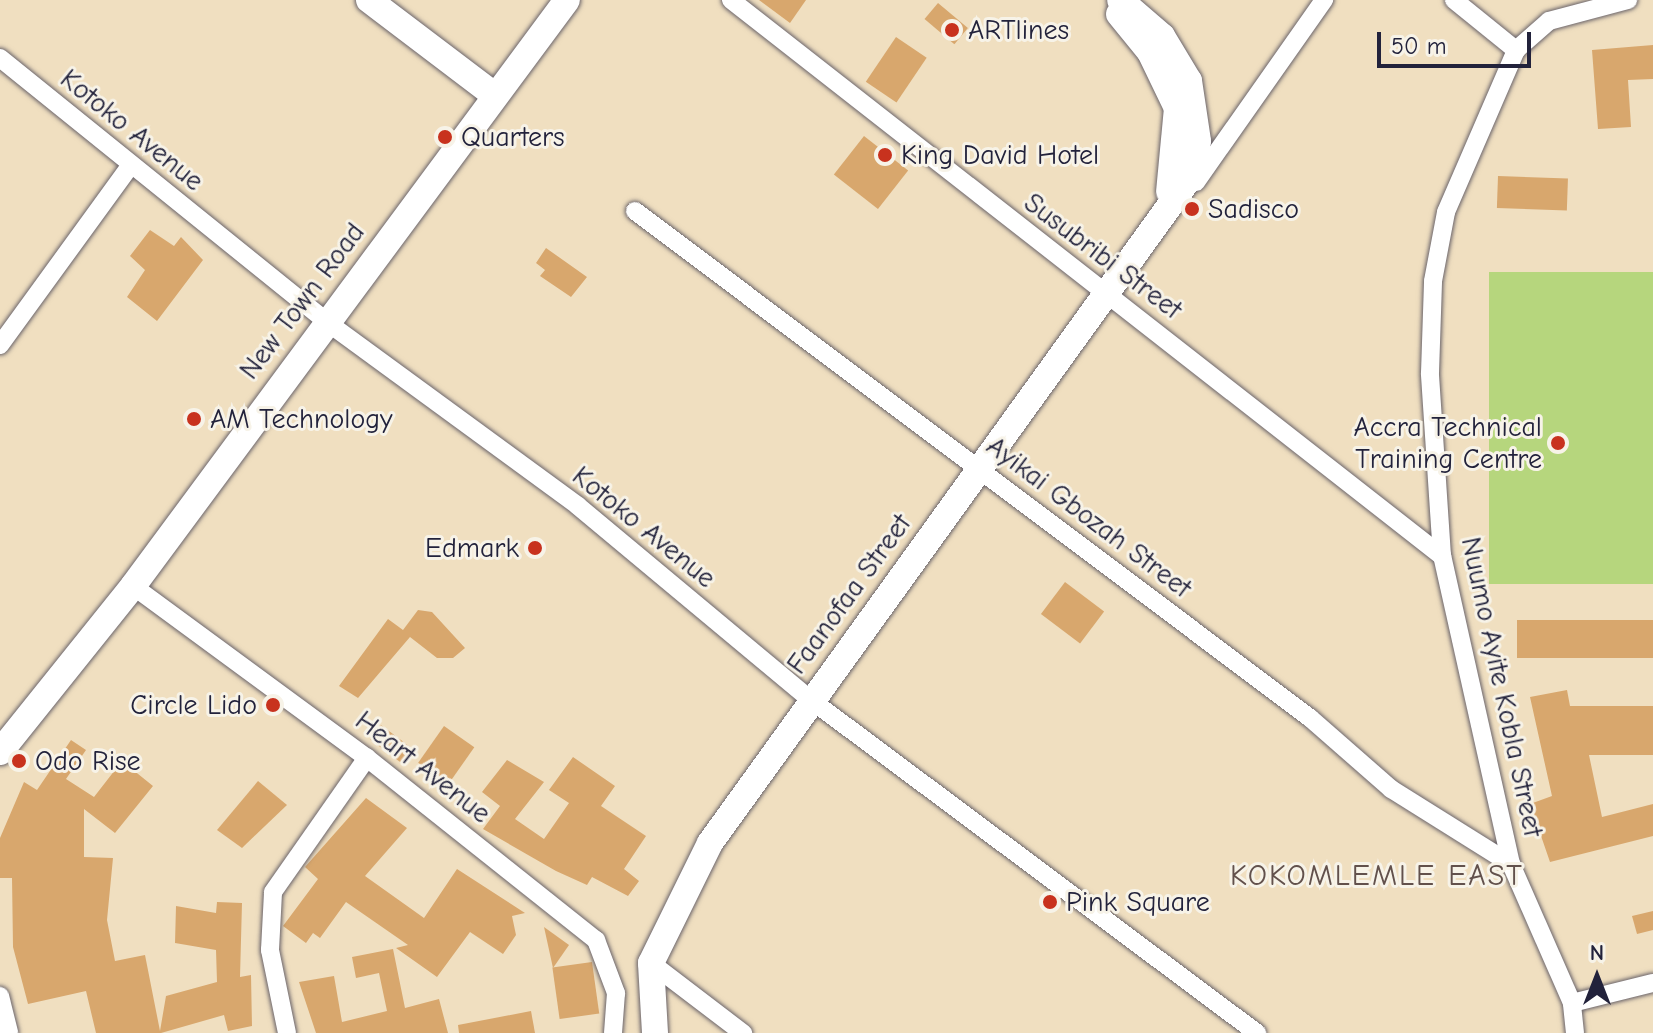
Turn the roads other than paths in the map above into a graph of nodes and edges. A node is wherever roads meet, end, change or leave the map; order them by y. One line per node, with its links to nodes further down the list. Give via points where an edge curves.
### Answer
1 (369, 0): 11 (main road)
2 (567, 0): 11 (main road, New Town Road)
3 (731, 0): 16 (street, Susubribi Street)
4 (1107, 0): 15 (main road, via 1150,52 1177,108 1177,170)
5 (1120, 0): 13 (main road, via 1162,36 1189,81 1197,154)
6 (1324, 0): 13 (street)
7 (1454, 0): 9 (street)
8 (1628, 0): 9 (street, Nuumo Ayite Kobla Street, via 1549,21)
9 (1516, 50): 20 (street, Nuumo Ayite Kobla Street, via 1446,212 1433,281 1430,373)
10 (0, 58): 12 (street, Kotoko Avenue)
11 (494, 95): 17 (main road, New Town Road)
12 (131, 165): 17 (street, Kotoko Avenue); 18 (street)
13 (1182, 194): 15 (main road)
14 (635, 211): 19 (street, Ayikai Gbozah Street)
15 (1161, 218): 16 (main road, Faanofaa Street)
16 (1107, 292): 19 (main road, Faanofaa Street); 20 (street, Susubribi Street)
17 (327, 322): 21 (main road, New Town Road); 22 (street, Kotoko Avenue, via 578,506)
18 (0, 345)
19 (979, 468): 22 (main road, Faanofaa Street); 25 (street, Ayikai Gbozah Street, via 1310,718 1391,789)
20 (1442, 556): 25 (street, Nuumo Ayite Kobla Street)
21 (133, 586): 23 (main road, New Town Road); 24 (street, Heart Avenue)
22 (811, 700): 26 (main road, Faanofaa Street, via 710,843); 35 (street, Kotoko Avenue)
23 (0, 752)
24 (367, 758): 31 (street, via 273,892 270,950); 32 (street, Heart Avenue, via 596,940 616,993)
25 (1511, 864): 29 (street, Nuumo Ayite Kobla Street)
26 (651, 963): 33 (main road, Faanofaa Street); 34 (street)
27 (1653, 983): 29 (street)
28 (0, 996): 30 (street)
29 (1572, 1003): 36 (street, Nuumo Ayite Kobla Street)
30 (9, 1033)
31 (287, 1033)
32 (613, 1033)
33 (655, 1033)
34 (743, 1033)
35 (1257, 1033)
36 (1575, 1033)

